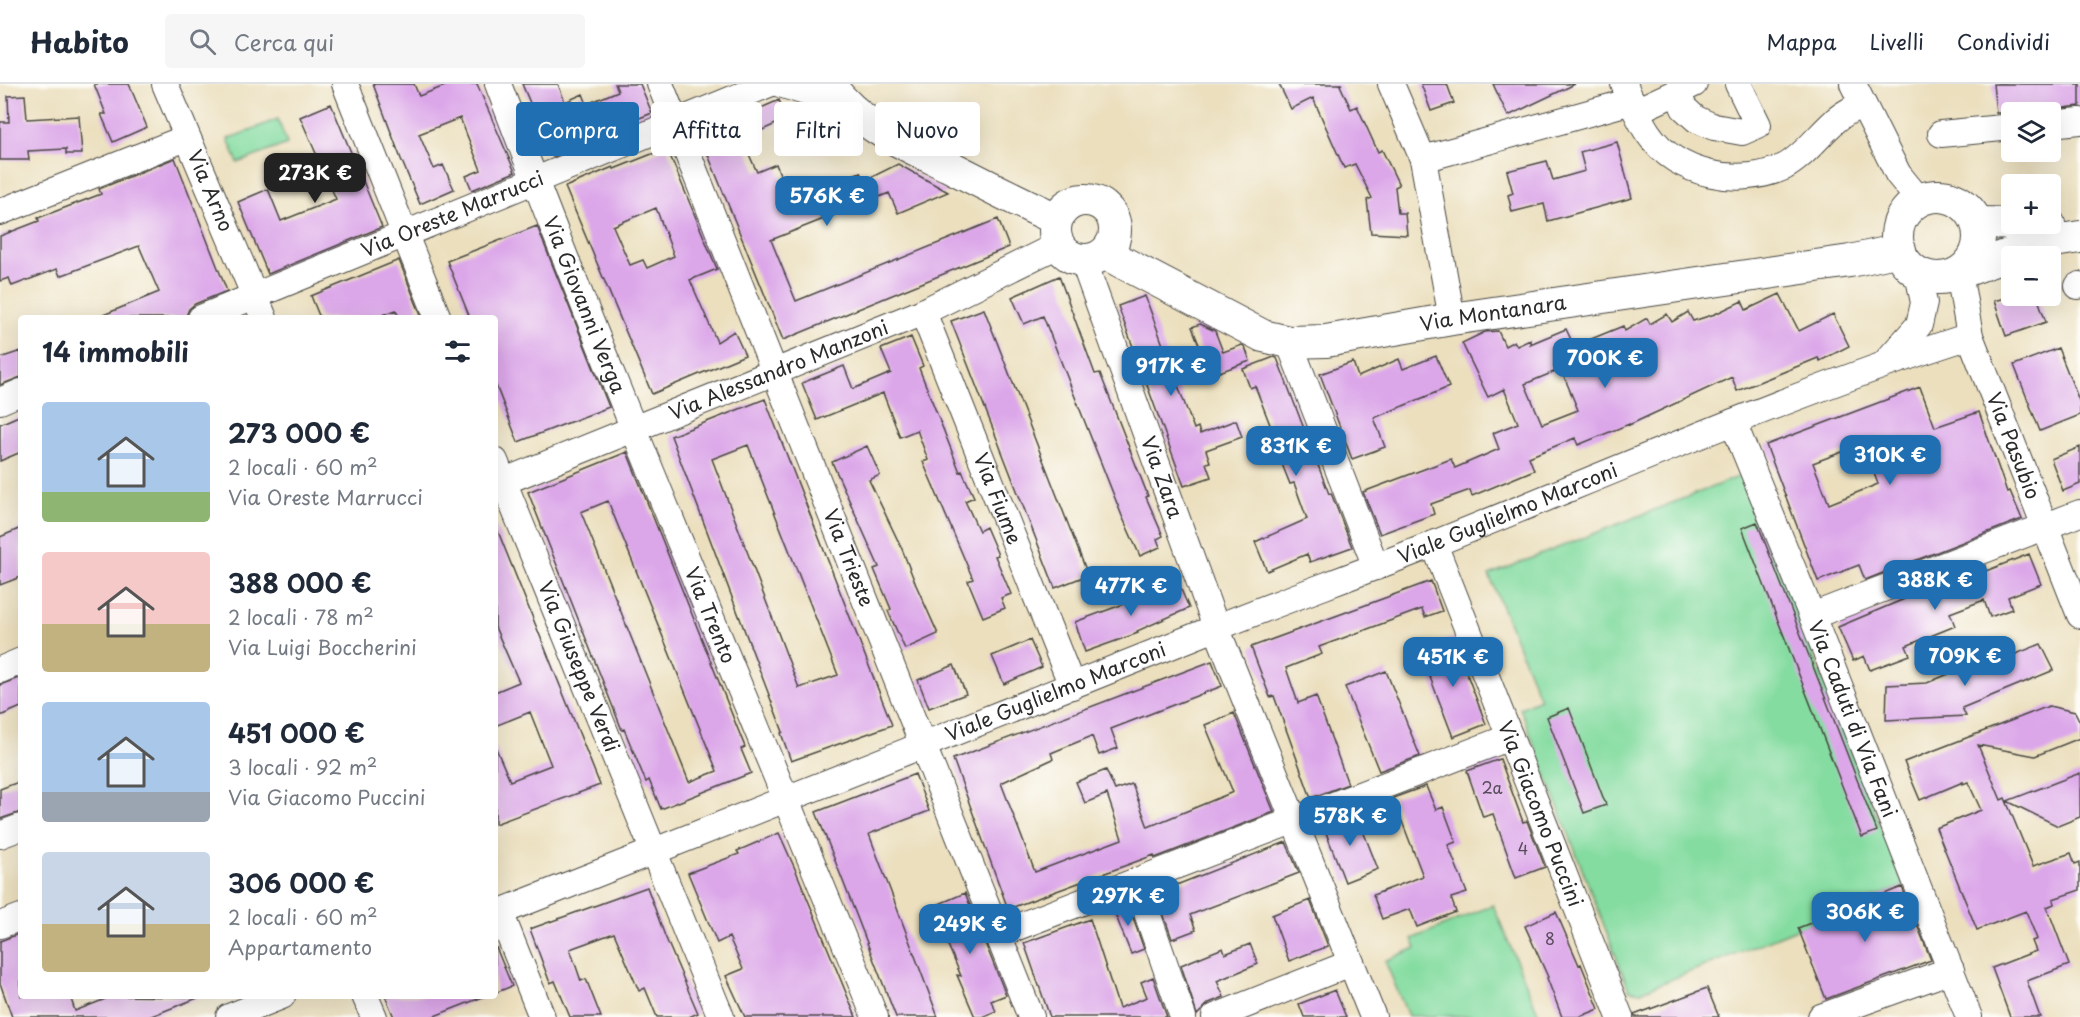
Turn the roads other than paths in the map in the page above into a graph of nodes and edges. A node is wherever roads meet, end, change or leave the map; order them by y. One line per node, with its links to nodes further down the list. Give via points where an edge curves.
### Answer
1 (165, 84): 20 (street, Via Arno)
2 (345, 84): 30 (street)
3 (498, 84): 23 (street, Via Giovanni Verga)
4 (660, 84): 13 (street, Via Trieste)
5 (769, 84): 14 (street, Via Oreste Marrucci)
6 (780, 84): 10 (street)
7 (1391, 84): 22 (street)
8 (1738, 84): 9 (street, via 1758,125 1742,132 1695,119 1684,108)
9 (1685, 88): 12 (street)
10 (837, 94): 32 (main road, Via Montanara, via 861,119)
11 (1857, 94): 12 (street, via 1836,120 1785,166 1752,177 1695,170 1668,153 1649,135); 24 (street, via 1898,174)
12 (1631, 99): 22 (street)
13 (668, 102)
14 (725, 102)
15 (2080, 121): 16 (street)
16 (2061, 123)
17 (2001, 128): 19 (street)
18 (651, 132): 23 (street, Via Oreste Marrucci)
19 (1941, 134)
20 (186, 138): 25 (street); 35 (street, Via Arno)
21 (690, 156): 43 (street, Via Trieste)
22 (1423, 159): 39 (street)
23 (535, 180): 30 (street, Via Oreste Marrucci); 47 (street, Via Giovanni Verga)
24 (1920, 201): 28 (main road, via 1947,197 1965,207); 33 (main road, via 1910,207 1899,227 1897,239)
25 (0, 212)
26 (2080, 220): 27 (main road)
27 (2061, 222)
28 (1977, 223): 29 (main road); 34 (main road, via 1979,245 1975,256)
29 (2001, 223)
30 (405, 234): 35 (street, Via Oreste Marrucci); 38 (street)
31 (2080, 237): 34 (main road, via 2041,243)
32 (1076, 244): 36 (street, Via Alessandro Manzoni); 41 (main road, Via Montanara, via 1116,259 1263,336); 55 (street, Via Zara)
33 (1909, 262): 34 (main road, via 1932,278); 39 (main road, Via Montanara, via 1850,261); 42 (street, Viale Guglielmo Marconi, via 1924,303 1918,325)
34 (1959, 273): 40 (street, Via Pasubio)
35 (259, 307): 37 (street, Via Oreste Marrucci)
36 (923, 312): 43 (street, Via Alessandro Manzoni); 58 (street, Via Fiume)
37 (217, 315)
38 (437, 315)
39 (1452, 319): 41 (main road, Via Montanara, via 1326,341)
40 (1970, 336): 42 (street, Viale Guglielmo Marconi); 50 (street, Via Pasubio)
41 (1289, 342): 52 (street)
42 (1885, 363): 46 (street, Viale Guglielmo Marconi)
43 (775, 371): 47 (street, Via Alessandro Manzoni); 60 (street, Via Trieste)
44 (18, 393): 45 (street)
45 (0, 401)
46 (1732, 422): 51 (street, Viale Guglielmo Marconi); 54 (street, Via Caduti di Via Fani)
47 (634, 427): 48 (street, Via Alessandro Manzoni); 61 (street, Via Trento)
48 (498, 476): 65 (street, Via Giuseppe Verdi)
49 (2080, 513): 50 (street)
50 (2047, 526): 53 (street, Via Pasubio); 54 (street)
51 (1434, 544): 52 (street, Viale Guglielmo Marconi); 59 (street, Via Giacomo Puccini)
52 (1376, 567): 55 (street, Viale Guglielmo Marconi)
53 (2080, 615)
54 (1812, 616): 73 (street, Via Caduti di Via Fani)
55 (1216, 627): 58 (street, Viale Guglielmo Marconi); 62 (street, Via Zara)
56 (18, 662): 57 (street)
57 (0, 670)
58 (1072, 686): 60 (street, Viale Guglielmo Marconi)
59 (1510, 737): 62 (street); 85 (street, Via Giacomo Puccini)
60 (922, 745): 61 (street, Viale Guglielmo Marconi); 71 (street, Via Trieste)
61 (787, 800): 65 (street, Viale Guglielmo Marconi); 80 (street, Via Trento)
62 (1294, 821): 66 (street); 72 (street, Via Zara)
63 (18, 828): 64 (street)
64 (0, 835)
65 (654, 851): 67 (street, Viale Guglielmo Marconi); 79 (street, Via Giuseppe Verdi)
66 (1136, 881): 71 (street); 82 (street)
67 (498, 913)
68 (498, 915): 78 (street)
69 (18, 918): 70 (street)
70 (0, 925)
71 (999, 934): 81 (street, Via Trieste)
72 (1351, 963): 83 (street); 84 (street, Via Zara)
73 (1951, 970): 86 (street); 87 (street, Via Caduti di Via Fani)
74 (274, 999): 76 (street)
75 (367, 999): 77 (street)
76 (229, 1017)
77 (374, 1017)
78 (542, 1017)
79 (721, 1017)
80 (876, 1017)
81 (1031, 1017)
82 (1184, 1017)
83 (1215, 1017)
84 (1372, 1017)
85 (1620, 1017)
86 (1821, 1017)
87 (1969, 1017)

